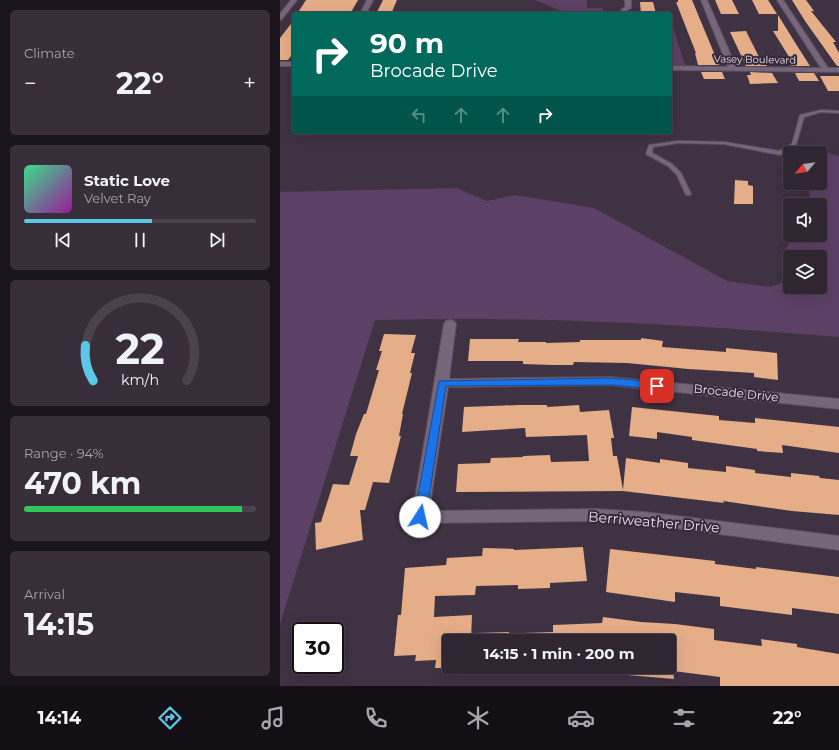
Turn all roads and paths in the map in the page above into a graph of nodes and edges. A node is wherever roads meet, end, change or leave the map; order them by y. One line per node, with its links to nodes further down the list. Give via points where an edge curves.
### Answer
1 (294, 0): 8 (street)
2 (370, 0): 7 (street)
3 (628, 0): 6 (street, via 628,8)
4 (704, 0): 12 (street)
5 (780, 0): 13 (street)
6 (624, 10)
7 (364, 12)
8 (280, 18)
9 (280, 64): 10 (street)
10 (292, 64)
11 (672, 68): 12 (street, Vasey Boulevard)
12 (733, 69): 13 (street, Vasey Boulevard)
13 (826, 70): 14 (street, Vasey Boulevard)
14 (839, 70)
15 (839, 112): 16 (lane, via 821,111 802,116 794,145 780,153 724,143 678,142 651,146 649,154 670,165 679,174)
16 (688, 194)
17 (450, 324): 18 (street)
18 (442, 383): 19 (street, Brocade Drive, via 610,381); 20 (street, Berriweather Drive, via 420,517 616,516)
19 (839, 404)
20 (839, 543)

